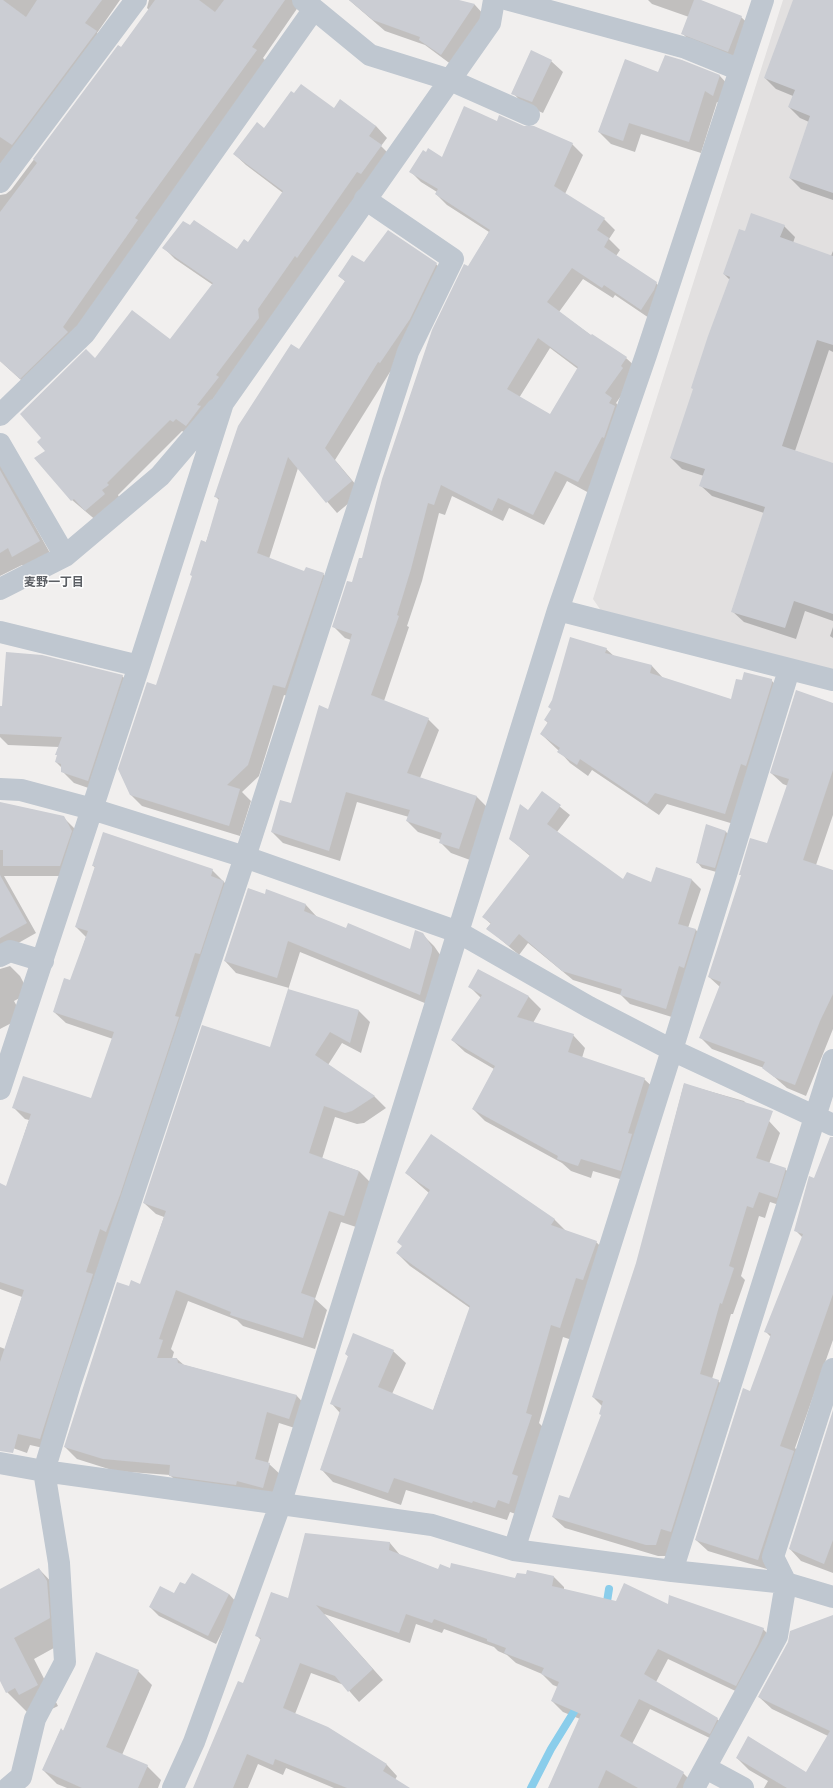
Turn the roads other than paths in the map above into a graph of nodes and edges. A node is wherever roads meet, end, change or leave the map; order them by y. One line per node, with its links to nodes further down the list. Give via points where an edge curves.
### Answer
1 (136, 0): 9 (street)
2 (494, 0): 7 (street, via 490,23)
3 (509, 0): 6 (street, via 686,48)
4 (763, 0): 6 (street)
5 (309, 5): 7 (street, via 370,56); 12 (street, via 85,333)
6 (740, 70): 16 (street)
7 (450, 80): 8 (street); 10 (street)
8 (529, 115)
9 (0, 182)
10 (365, 199): 11 (street); 23 (street, via 453,258 408,352)
11 (223, 403): 14 (street, via 160,476); 18 (street)
12 (0, 415)
13 (0, 444): 14 (street)
14 (65, 556): 15 (street)
15 (0, 589)
16 (558, 610): 19 (street); 24 (street)
17 (0, 632): 18 (street)
18 (139, 666): 22 (street)
19 (789, 670): 20 (street); 27 (street)
20 (833, 680)
21 (0, 788): 22 (street, via 21,790)
22 (92, 809): 23 (street); 26 (street)
23 (245, 857): 24 (street); 33 (street, via 70,1384)
24 (458, 932): 27 (street, via 589,1007); 34 (street)
25 (0, 956): 26 (street, via 10,951)
26 (42, 961): 29 (street)
27 (672, 1050): 30 (street); 35 (street)
28 (833, 1060): 30 (street)
29 (0, 1089)
30 (824, 1121): 36 (street)
31 (833, 1369): 37 (street, via 773,1557)
32 (0, 1463): 33 (street)
33 (44, 1471): 34 (street); 40 (street, via 59,1563 65,1662 35,1719 20,1777)
34 (280, 1505): 35 (street, via 432,1525); 41 (street, via 194,1742)
35 (514, 1550): 36 (street)
36 (672, 1571): 37 (street)
37 (786, 1583): 38 (street); 39 (street, via 776,1636)
38 (833, 1597)
39 (706, 1768): 42 (street); 43 (street)
40 (8, 1788)
41 (173, 1788)
42 (694, 1788)
43 (743, 1788)

